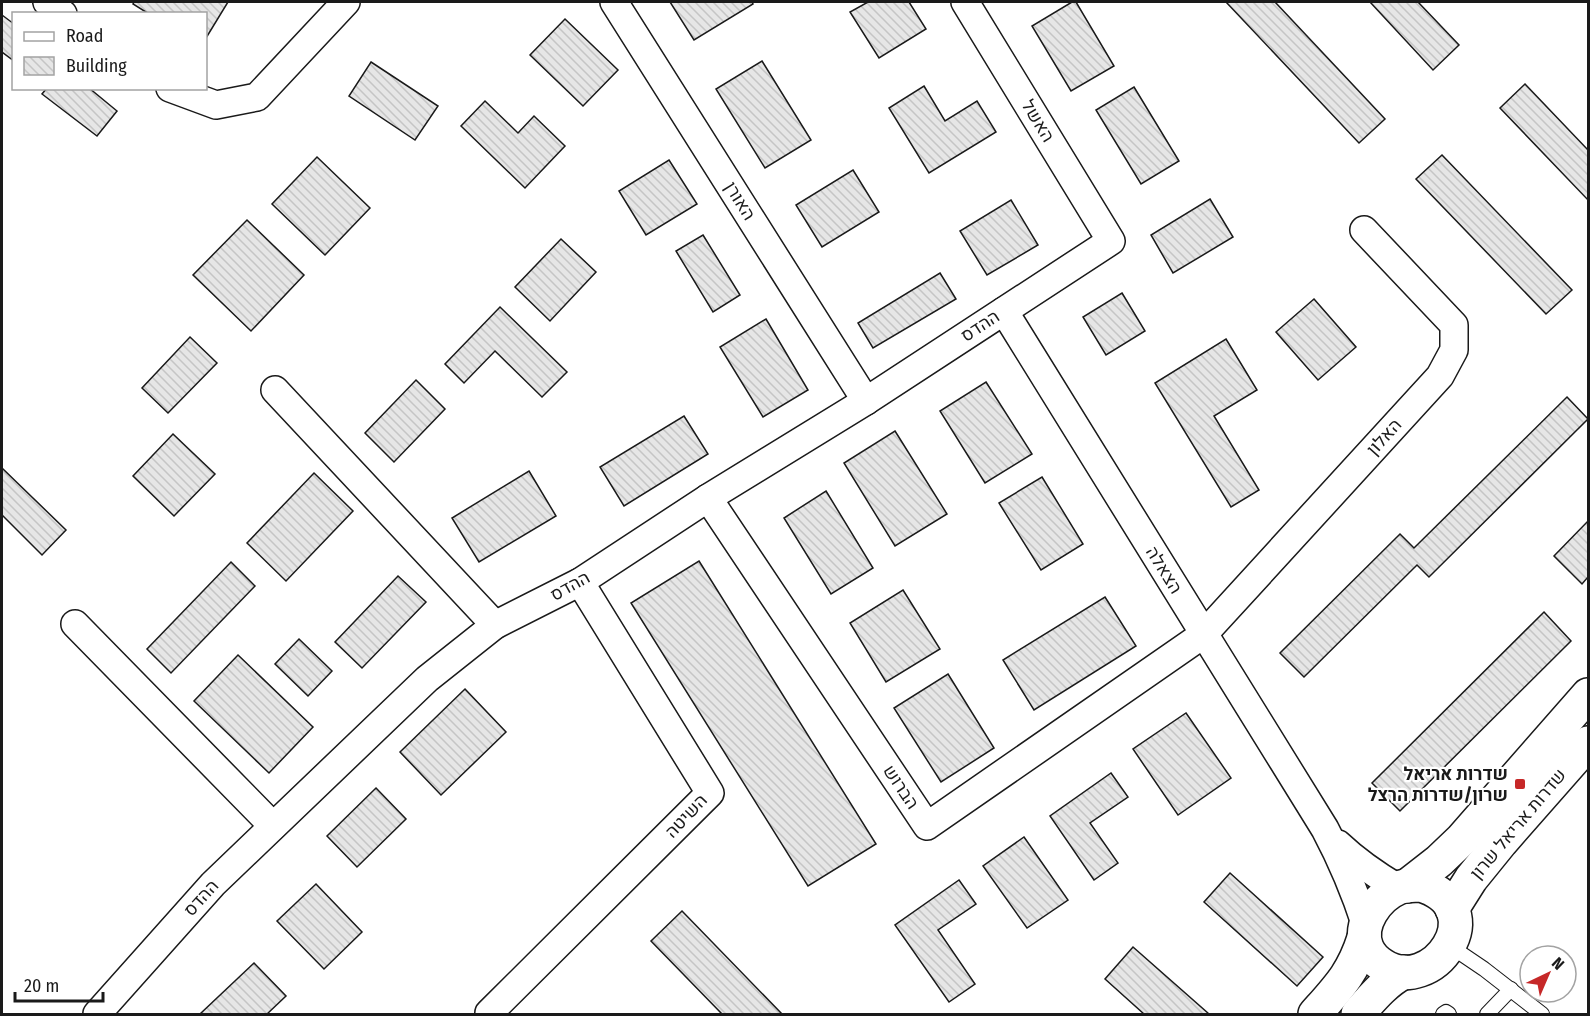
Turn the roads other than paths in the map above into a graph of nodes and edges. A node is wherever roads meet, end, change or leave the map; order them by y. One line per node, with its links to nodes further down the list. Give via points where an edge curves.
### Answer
1 (46, 2): 5 (street)
2 (346, 2): 6 (street, via 257,97 216,105)
3 (614, 2): 11 (street, האורן)
4 (965, 2): 8 (street, האשל)
5 (60, 12)
6 (175, 90)
7 (1364, 230): 16 (street, האלון, via 1454,325 1454,350 1440,376)
8 (1111, 241): 9 (street, ההדס)
9 (1004, 311): 11 (street, ההדס); 16 (street, הצאלה)
10 (275, 390): 15 (street)
11 (866, 401): 12 (street, ההדס)
12 (708, 498): 13 (street, ההדס); 16 (street, הברוש, via 927,826)
13 (580, 582): 15 (street, ההדס); 27 (street, השיטה, via 710,793)
14 (75, 624): 19 (street)
15 (495, 624): 19 (street, ההדס, via 427,679)
16 (1204, 634): 20 (street, הצאלה)
17 (1588, 695): 21 (street, שדרות אריאל שרון, via 1456,846)
18 (1588, 743): 22 (street, שדרות אריאל שרון, via 1471,879)
19 (273, 826): 28 (street, ההדס, via 213,884)
20 (1325, 830): 21 (street, הצאלה, via 1381,878); 23 (street, הצאלה, via 1348,876)
21 (1403, 887): 22 (street, via 1428,887); 23 (street, via 1375,908)
22 (1452, 909): 24 (street, via 1455,926)
23 (1365, 932): 25 (street, via 1368,951 1378,962); 29 (street, via 1351,971)
24 (1450, 946): 25 (street, via 1429,966); 26 (lane)
25 (1404, 972): 30 (street)
26 (1511, 988): 33 (lane); 34 (lane)
27 (489, 1013)
28 (97, 1014)
29 (1315, 1014)
30 (1358, 1014)
31 (1443, 1014): 32 (lane)
32 (1449, 1014)
33 (1487, 1014)
34 (1542, 1014)

